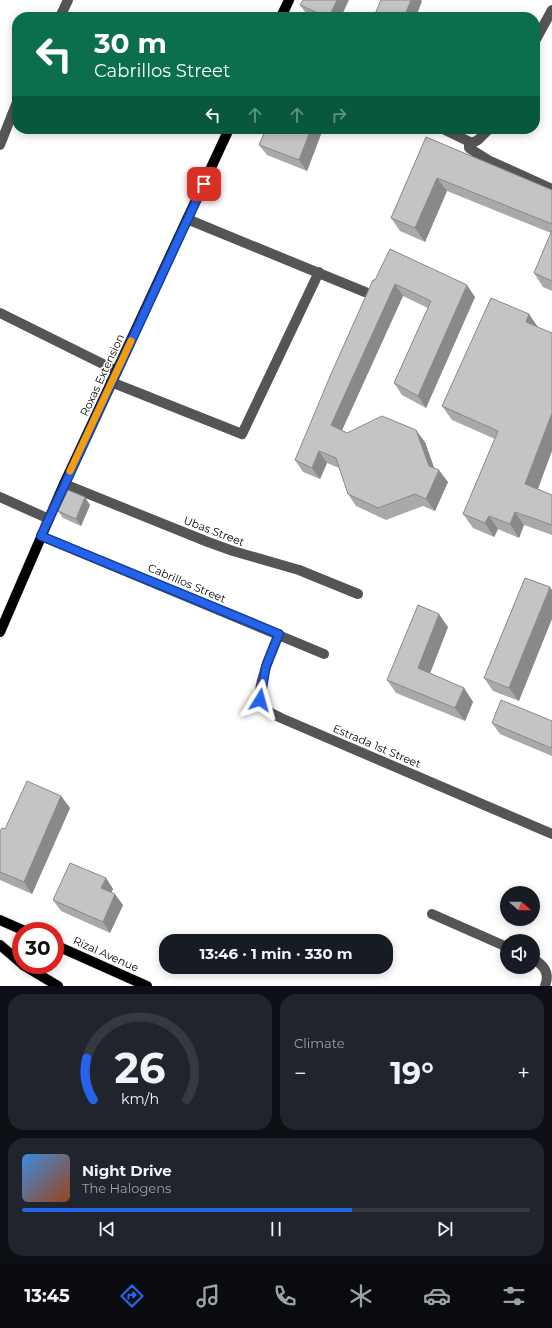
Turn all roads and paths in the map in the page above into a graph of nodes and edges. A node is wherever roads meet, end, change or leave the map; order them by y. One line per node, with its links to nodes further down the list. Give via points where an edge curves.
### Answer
1 (68, 0): 4 (street)
2 (288, 0): 5 (main road)
3 (552, 10): 6 (street)
4 (62, 12)
5 (283, 12)
6 (540, 32)
7 (12, 115): 12 (street)
8 (227, 134): 14 (main road, Roxas Extension)
9 (452, 134): 11 (street)
10 (484, 134): 11 (street, via 476,142)
11 (469, 143): 13 (street, via 470,148 488,160)
12 (0, 145)
13 (552, 189)
14 (187, 219): 15 (street); 18 (main road, Roxas Extension)
15 (318, 272): 16 (street); 19 (street, via 242,434)
16 (365, 292)
17 (0, 313): 18 (street)
18 (117, 371): 19 (main road, Roxas Extension)
19 (112, 382): 20 (main road, Roxas Extension)
20 (64, 484): 22 (main road, Roxas Extension); 24 (street, Ubas Street, via 227,549 299,570)
21 (0, 498): 22 (street)
22 (49, 519): 23 (main road, Roxas Extension)
23 (41, 536): 25 (main road, Roxas Extension); 26 (street, Cabrillos Street)
24 (358, 594)
25 (0, 632)
26 (279, 634): 27 (street, Cabrillos Street); 28 (street, Estrada 1st Street, via 266,666 261,687 260,700 266,710)
27 (324, 654)
28 (552, 834)
29 (432, 914): 32 (street)
30 (0, 920): 31 (main road)
31 (12, 925)
32 (500, 944)
33 (0, 945): 35 (main road)
34 (64, 949): 39 (main road, Rizal Avenue)
35 (12, 955)
36 (540, 964): 40 (street, via 546,969)
37 (38, 974): 38 (main road)
38 (58, 986)
39 (147, 986)
40 (545, 986)

